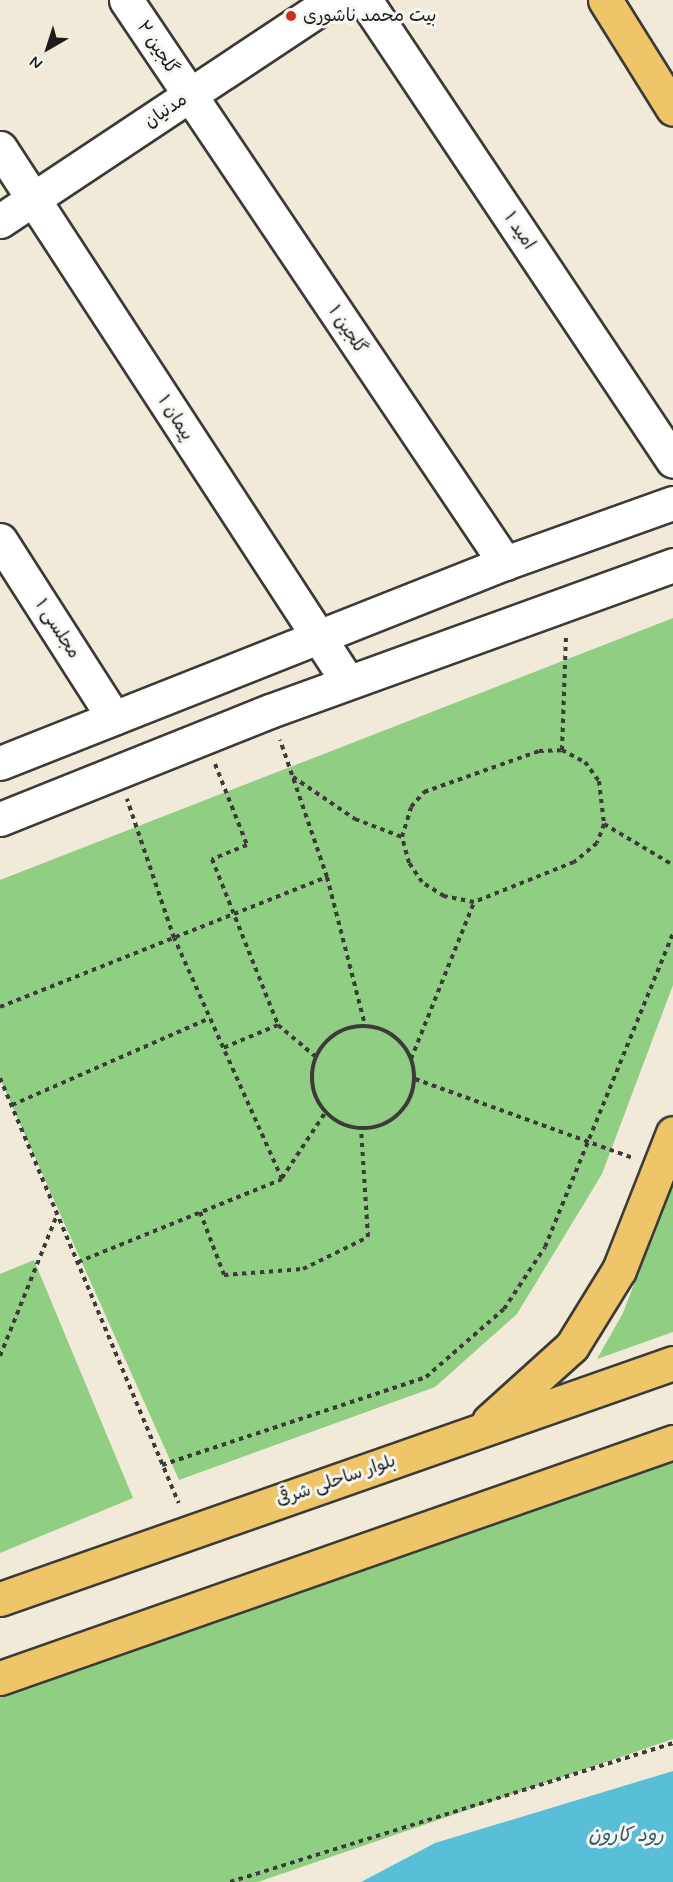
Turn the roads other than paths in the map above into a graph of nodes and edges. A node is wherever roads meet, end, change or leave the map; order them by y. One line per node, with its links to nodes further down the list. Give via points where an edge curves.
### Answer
1 (126, 0): 6 (street, گلجین ۲)
2 (333, 0): 6 (street, مدنیان)
3 (364, 0): 11 (street, امید ۱)
4 (605, 0): 5 (main road)
5 (660, 73): 7 (main road)
6 (188, 96): 9 (street, مدنیان); 14 (street, گلجین ۱)
7 (673, 109)
8 (0, 148): 9 (street, پیمان ۱)
9 (34, 199): 10 (street, مدنیان); 16 (street, پیمان ۱)
10 (0, 221)
11 (673, 461)
12 (673, 503): 14 (street)
13 (0, 540): 18 (street, مجلسی ۱)
14 (505, 563): 16 (street)
15 (673, 565): 17 (street)
16 (316, 636): 17 (street, پیمان ۱); 18 (street)
17 (348, 682): 20 (street)
18 (114, 718): 19 (street)
19 (0, 763)
20 (0, 819)
21 (673, 1133): 23 (main road, via 619,1270 572,1346)
22 (673, 1363): 23 (main road, بلوار ساحلی شرقی)
23 (477, 1431): 25 (main road, بلوار ساحلی شرقی)
24 (673, 1442): 26 (main road)
25 (0, 1599)
26 (0, 1678)

